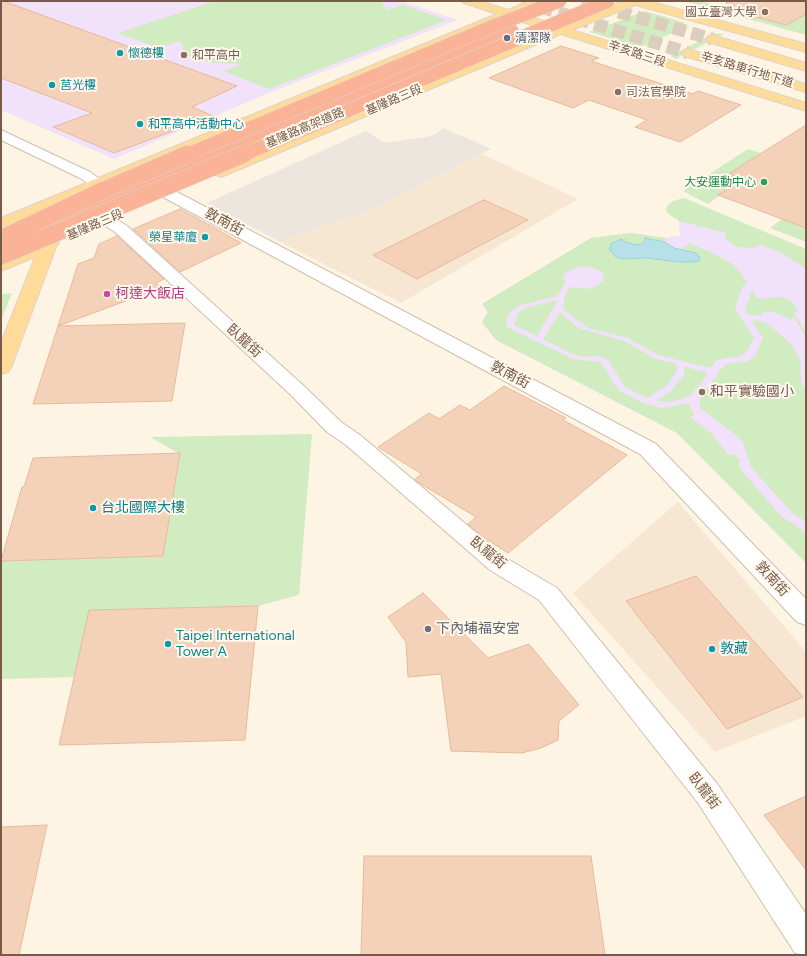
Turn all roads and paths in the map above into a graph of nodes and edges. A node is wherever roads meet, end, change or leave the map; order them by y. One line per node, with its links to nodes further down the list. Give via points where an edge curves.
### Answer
1 (468, 1): 7 (main road, 辛亥路三段)
2 (539, 1): 7 (main road)
3 (591, 1): 8 (highway)
4 (608, 1): 26 (highway, 基隆路高架道路, bridge)
5 (634, 1): 9 (main road, 基隆路三段); 11 (main road)
6 (565, 3): 8 (highway); 23 (highway, 基隆路高架道路, bridge, via 496,25 271,118 102,191)
7 (507, 13): 9 (main road, 辛亥路三段); 19 (main road)
8 (512, 29): 25 (highway, via 186,166)
9 (561, 29): 15 (main road, 辛亥路三段); 20 (main road, 基隆路三段)
10 (712, 39): 13 (main road, 辛亥路車行地下道)
11 (806, 48)
12 (688, 52): 14 (main road, 辛亥路車行地下道)
13 (806, 67)
14 (806, 88)
15 (806, 107)
16 (1, 134): 17 (street)
17 (24, 145): 18 (street); 19 (street)
18 (7, 152)
19 (97, 182): 22 (main road)
20 (169, 194): 21 (main road, 基隆路三段); 29 (street, 敦南街, via 648,449)
21 (106, 220): 24 (main road, 基隆路三段); 30 (street, 臥龍街, via 121,229 334,427 353,440 498,564 548,594 708,794)
22 (1, 224)
23 (1, 240)
24 (48, 245): 27 (main road, 基隆路三段); 28 (main road)
25 (1, 249)
26 (1, 256)
27 (1, 266)
28 (1, 368)
29 (806, 615)
30 (806, 942)

